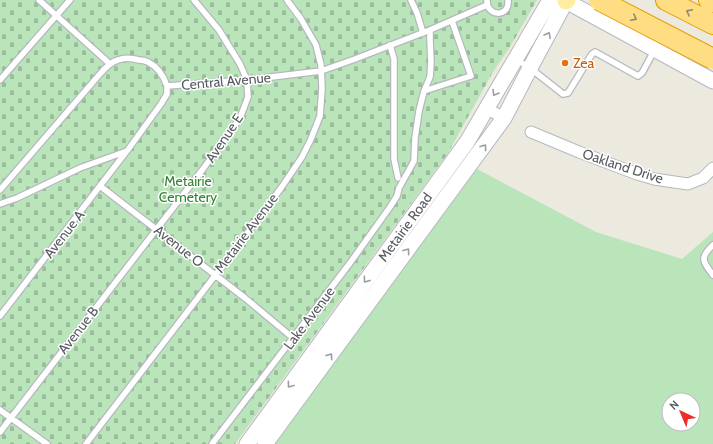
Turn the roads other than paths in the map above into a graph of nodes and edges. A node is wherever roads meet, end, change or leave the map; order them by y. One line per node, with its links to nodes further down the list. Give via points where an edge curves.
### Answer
1 (40, 0): 13 (lane)
2 (70, 0): 13 (lane)
3 (287, 0): 24 (lane, Metairie Avenue, via 316,44)
4 (411, 0): 17 (lane)
5 (508, 0): 11 (lane, via 507,9 501,13 494,13)
6 (604, 0): 12 (main road)
7 (666, 0): 15 (highway, one-way to 7)
8 (709, 0): 10 (highway)
9 (197, 1): 26 (lane, via 219,30)
10 (713, 2)
11 (487, 3): 14 (lane, Central Avenue)
12 (575, 4): 19 (main road); 20 (main road, Metairie Road); 21 (highway, one-way to 21, bridge); 23 (main road, Metairie Road, one-way to 12)
13 (57, 15): 22 (lane); 25 (lane)
14 (452, 21): 16 (lane, Central Avenue); 29 (lane, via 471,76)
15 (713, 24)
16 (430, 30): 17 (lane, Central Avenue); 29 (lane, Lake Avenue, via 430,77)
17 (423, 33): 18 (lane, Central Avenue)
18 (390, 45): 24 (lane, Central Avenue); 35 (lane, via 394,59 394,159)
19 (655, 49): 23 (lane, via 638,76 596,52 592,54 568,93 563,94); 27 (main road)
20 (515, 59): 23 (lane); 30 (main road, Metairie Road, one-way to 30)
21 (713, 59)
22 (110, 64): 28 (lane, via 126,58 148,62 159,71); 37 (lane)
23 (530, 68): 31 (main road, Metairie Road)
24 (321, 71): 26 (lane, Central Avenue); 41 (lane, Metairie Avenue, via 320,116 305,151 281,188)
25 (0, 80)
26 (247, 80): 28 (lane, Central Avenue); 39 (lane, Avenue E, via 248,97 240,118)
27 (713, 81)
28 (168, 86): 33 (lane, Central Avenue, via 161,104)
29 (424, 91): 44 (lane, Lake Avenue, via 419,110 414,161 396,196)
30 (486, 108): 31 (street); 51 (main road, Metairie Road, one-way to 51, via 467,142)
31 (504, 118): 52 (main road, Metairie Road, one-way to 31)
32 (531, 132): 34 (street, Oakland Drive, via 654,179 688,184 703,178)
33 (127, 151): 36 (lane, Avenue A); 38 (lane, via 80,168)
34 (713, 168)
35 (398, 178)
36 (100, 186): 39 (lane, Avenue O); 43 (lane, Avenue A)
37 (0, 190)
38 (0, 204)
39 (157, 229): 41 (lane, Avenue O); 46 (lane, Avenue B)
40 (713, 245): 42 (lane, via 704,256 704,264)
41 (215, 275): 44 (lane, Avenue O); 49 (lane, Metairie Avenue)
42 (713, 275)
43 (0, 316)
44 (294, 338): 50 (lane, Lake Avenue)
45 (0, 410): 46 (lane)
46 (11, 417): 47 (lane, Avenue B); 48 (lane)
47 (0, 432)
48 (47, 444)
49 (86, 444)
50 (212, 444)
51 (247, 444)
52 (265, 444)

